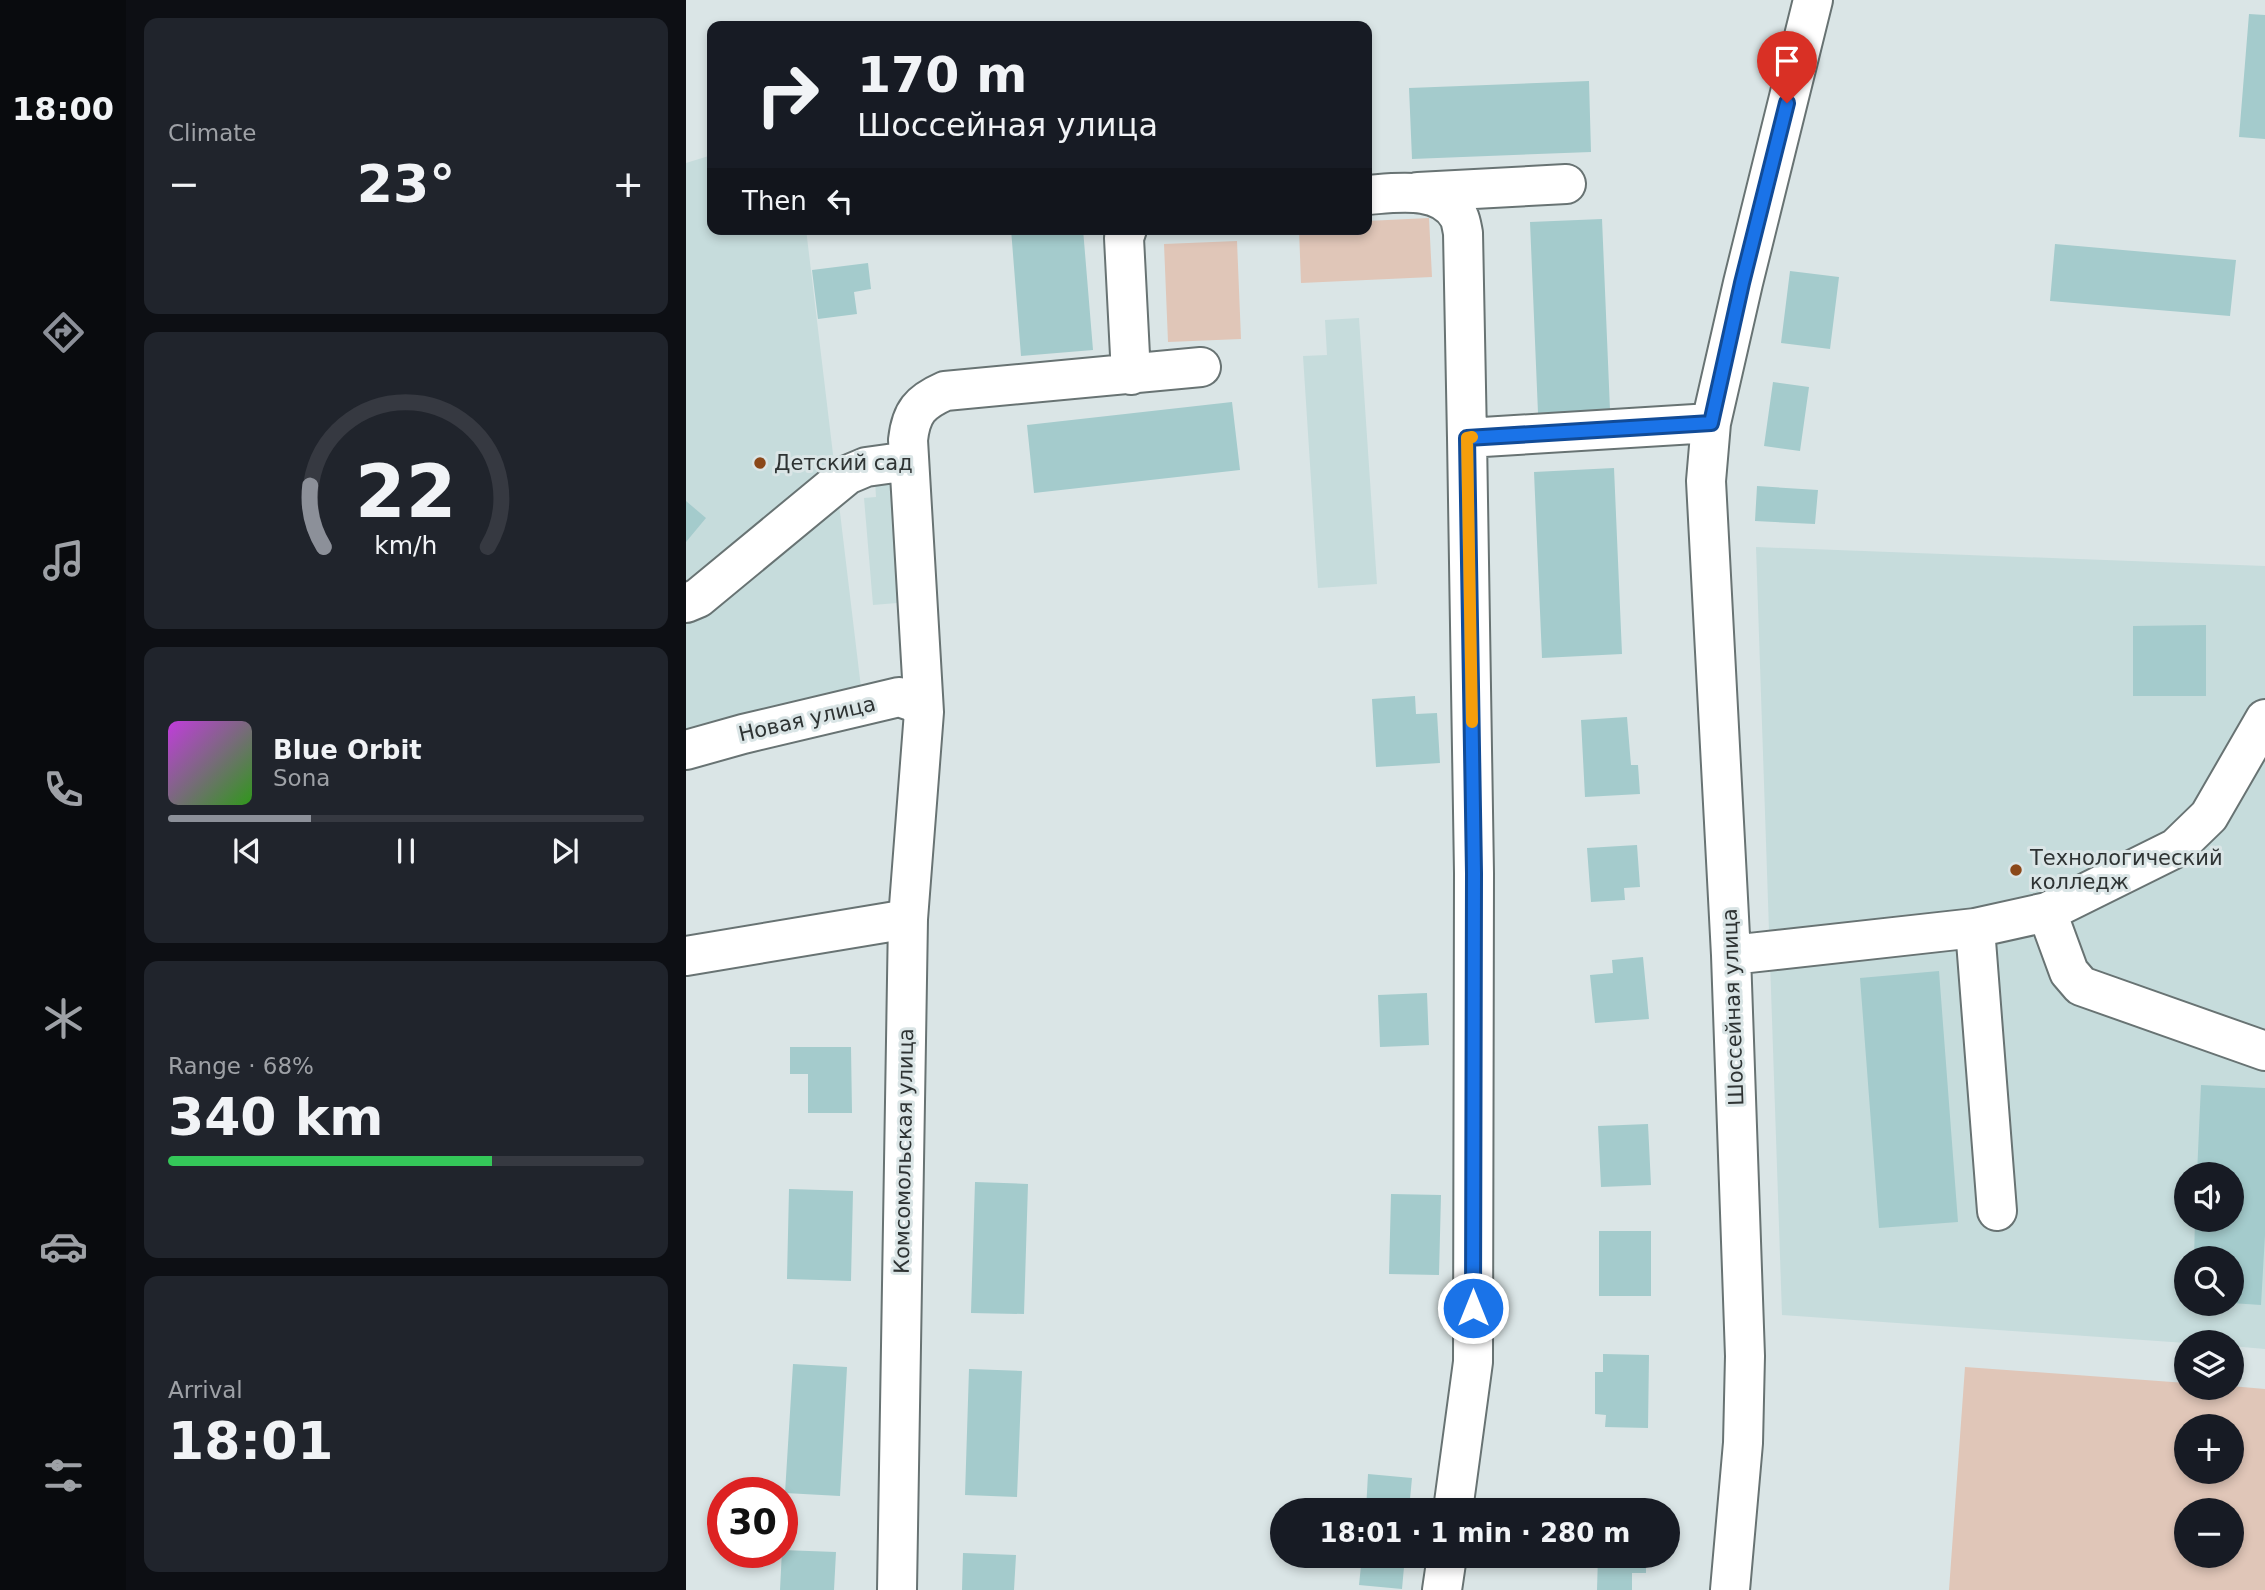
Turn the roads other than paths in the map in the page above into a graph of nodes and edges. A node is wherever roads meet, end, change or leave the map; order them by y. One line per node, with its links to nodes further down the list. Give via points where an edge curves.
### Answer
1 (1813, 0): 8 (street, Шоссейная улица)
2 (1566, 184): 3 (street)
3 (1412, 193): 4 (street); 9 (street, via 1447,203 1459,217 1463,233)
4 (1372, 195)
5 (1125, 235): 7 (street)
6 (1201, 367): 7 (street, Комсомольская улица)
7 (1131, 374): 10 (street, Комсомольская улица, via 945,391 927,399 915,412 908,440)
8 (1711, 423): 9 (street); 18 (street, Шоссейная улица, via 1706,481)
9 (1467, 438): 22 (street, via 1474,873 1473,1362)
10 (909, 461): 11 (street, via 866,467 848,475 698,598); 12 (street, Комсомольская улица)
11 (686, 603)
12 (924, 712): 14 (street, Новая улица, via 899,697); 16 (street, Комсомольская улица)
13 (2265, 719): 15 (street, via 2209,816 2176,848)
14 (686, 750)
15 (2047, 912): 17 (street); 20 (street, via 2069,972 2081,986)
16 (908, 919): 19 (street); 24 (street, Комсомольская улица)
17 (1975, 928): 18 (street); 21 (street)
18 (1731, 955): 26 (street, Шоссейная улица, via 1745,1356)
19 (686, 956)
20 (2265, 1051)
21 (1997, 1211)
22 (1455, 1498)
23 (1445, 1568): 25 (street)
24 (897, 1590)
25 (1442, 1590)
26 (1730, 1590)

